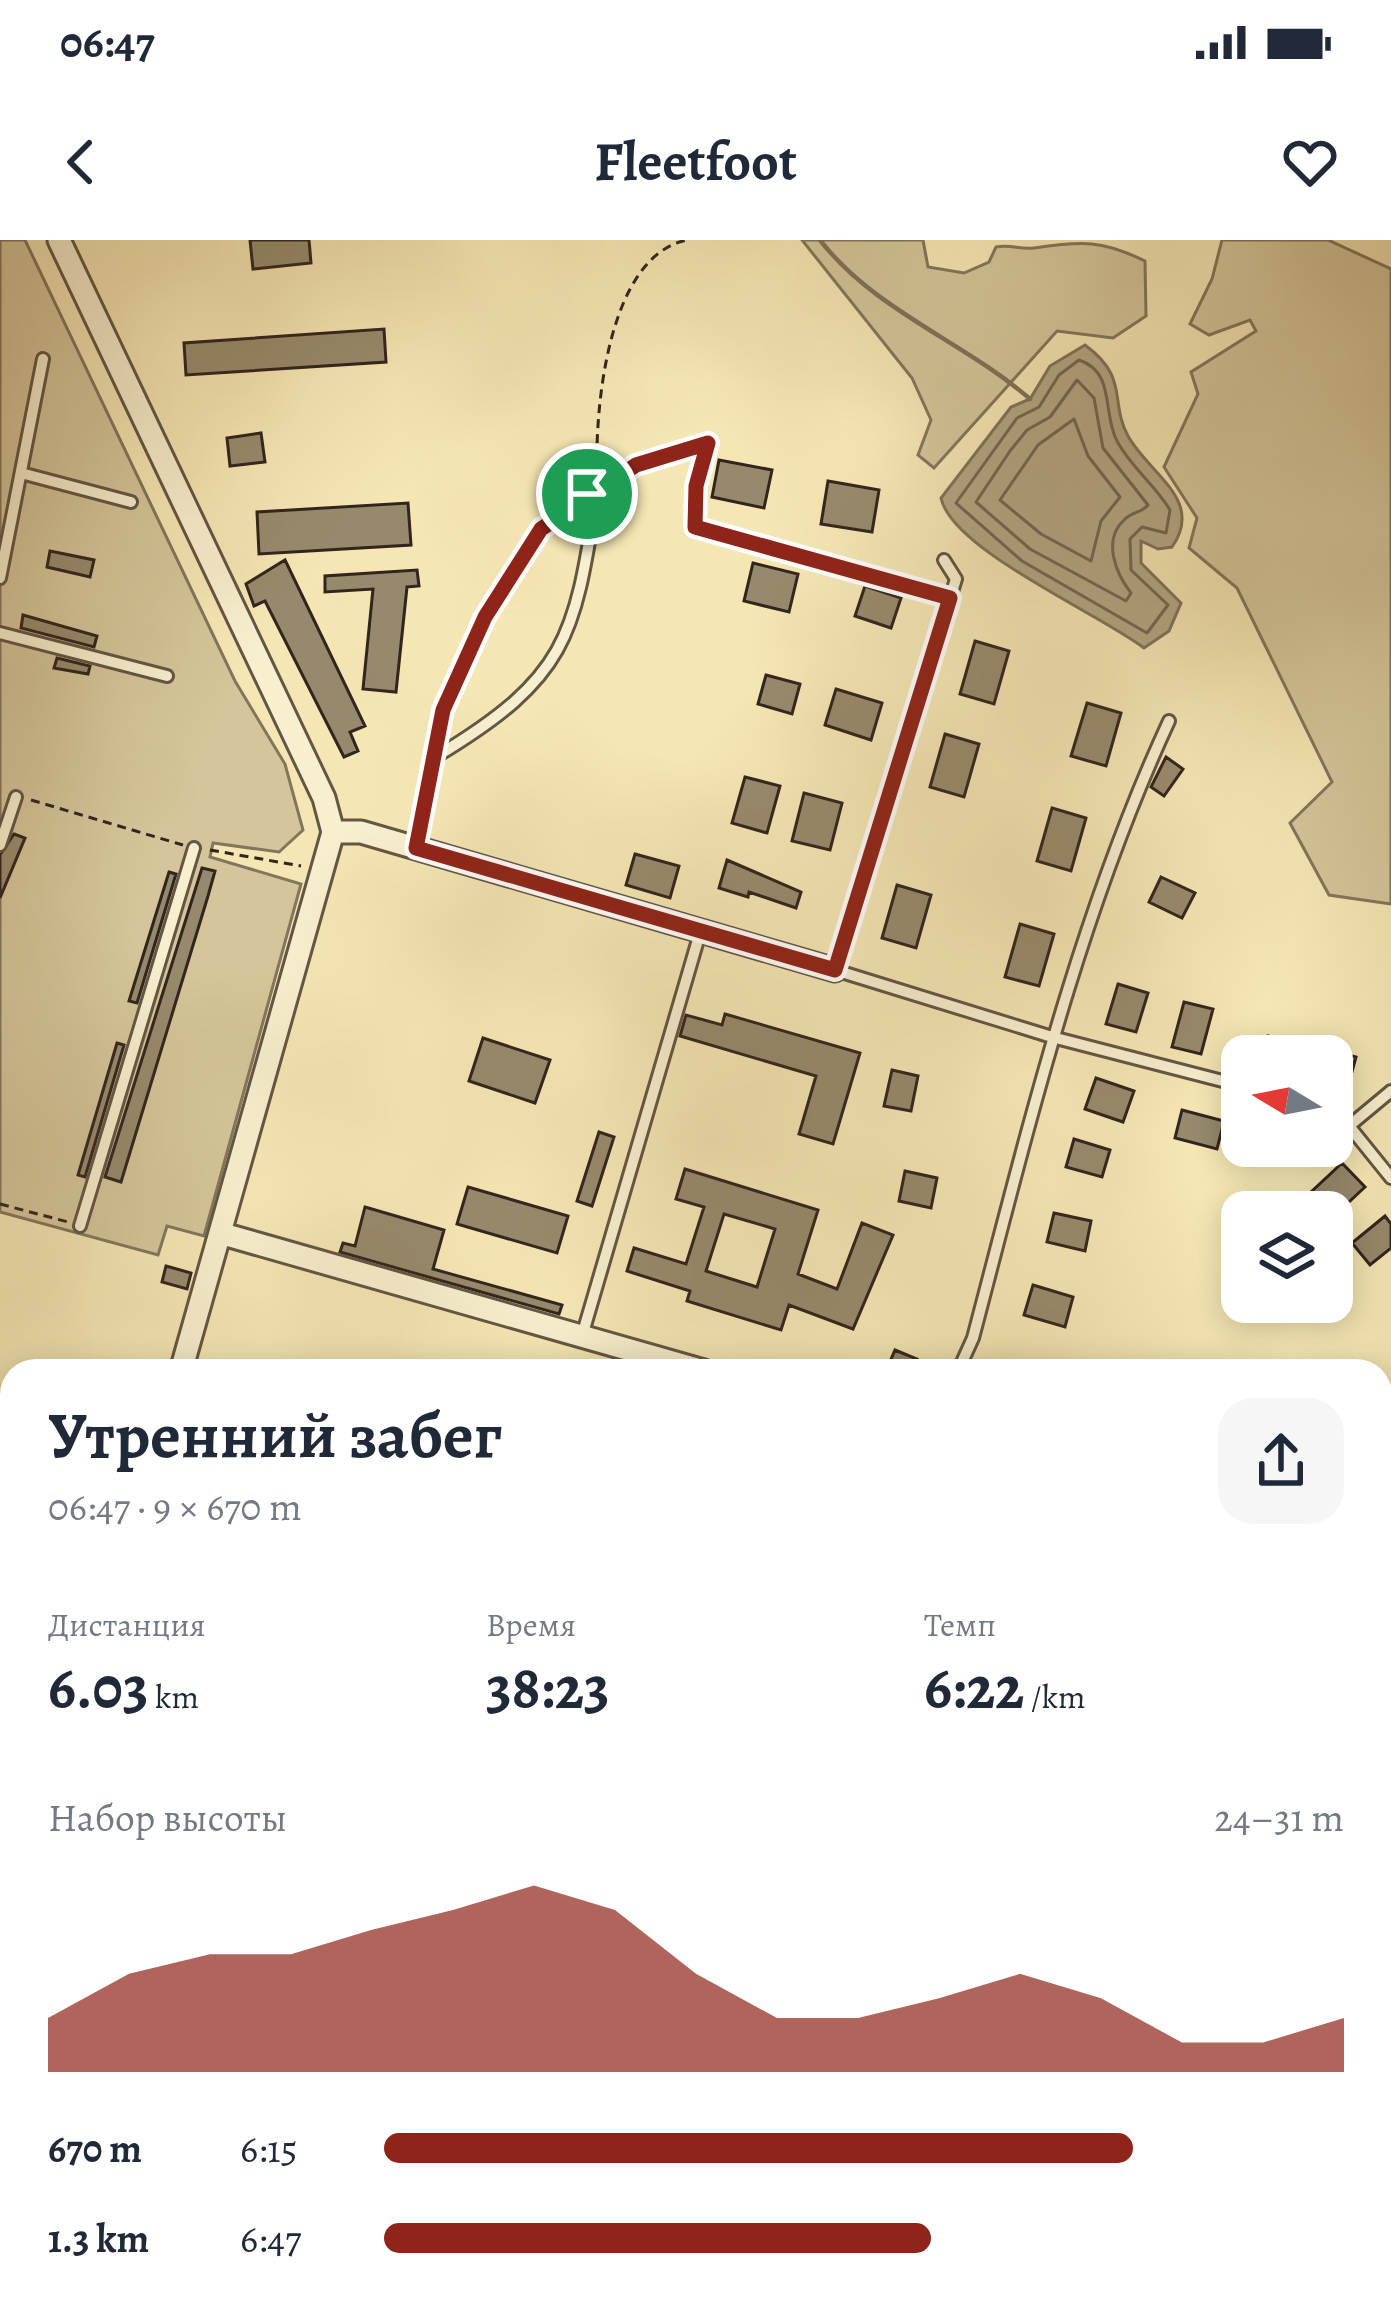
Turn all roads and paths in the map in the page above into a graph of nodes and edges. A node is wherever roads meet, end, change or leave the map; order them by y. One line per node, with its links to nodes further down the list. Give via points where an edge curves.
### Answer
1 (59, 240): 15 (street)
2 (687, 240): 5 (path, via 647,261 621,300 596,435)
3 (43, 359): 4 (lane)
4 (21, 473): 6 (lane); 8 (lane)
5 (598, 488): 9 (lane, via 636,465 708,443 695,527); 13 (path, via 541,529 485,617 443,710); 13 (lane, via 575,610 552,665 504,716)
6 (131, 502)
7 (944, 560): 9 (lane, via 956,579)
8 (0, 578)
9 (950, 598): 21 (lane)
10 (0, 633): 11 (lane)
11 (167, 676)
12 (1168, 721): 22 (lane, via 1122,821)
13 (437, 756): 18 (lane)
14 (16, 797): 16 (lane); 17 (path)
15 (333, 832): 18 (street); 19 (street)
16 (0, 845)
17 (194, 848): 19 (path); 29 (lane)
18 (416, 848): 20 (street)
19 (326, 870): 30 (street)
20 (700, 933): 21 (street); 31 (lane)
21 (835, 970): 22 (lane)
22 (1052, 1037): 23 (lane); 34 (lane)
23 (1221, 1081)
24 (1391, 1091): 25 (lane)
25 (1353, 1123)
26 (1353, 1131): 27 (lane)
27 (1391, 1178)
28 (0, 1204): 29 (path)
29 (80, 1226)
30 (223, 1234): 31 (street); 32 (street)
31 (582, 1336): 33 (street)
32 (185, 1359)
33 (662, 1359)
34 (963, 1359)

